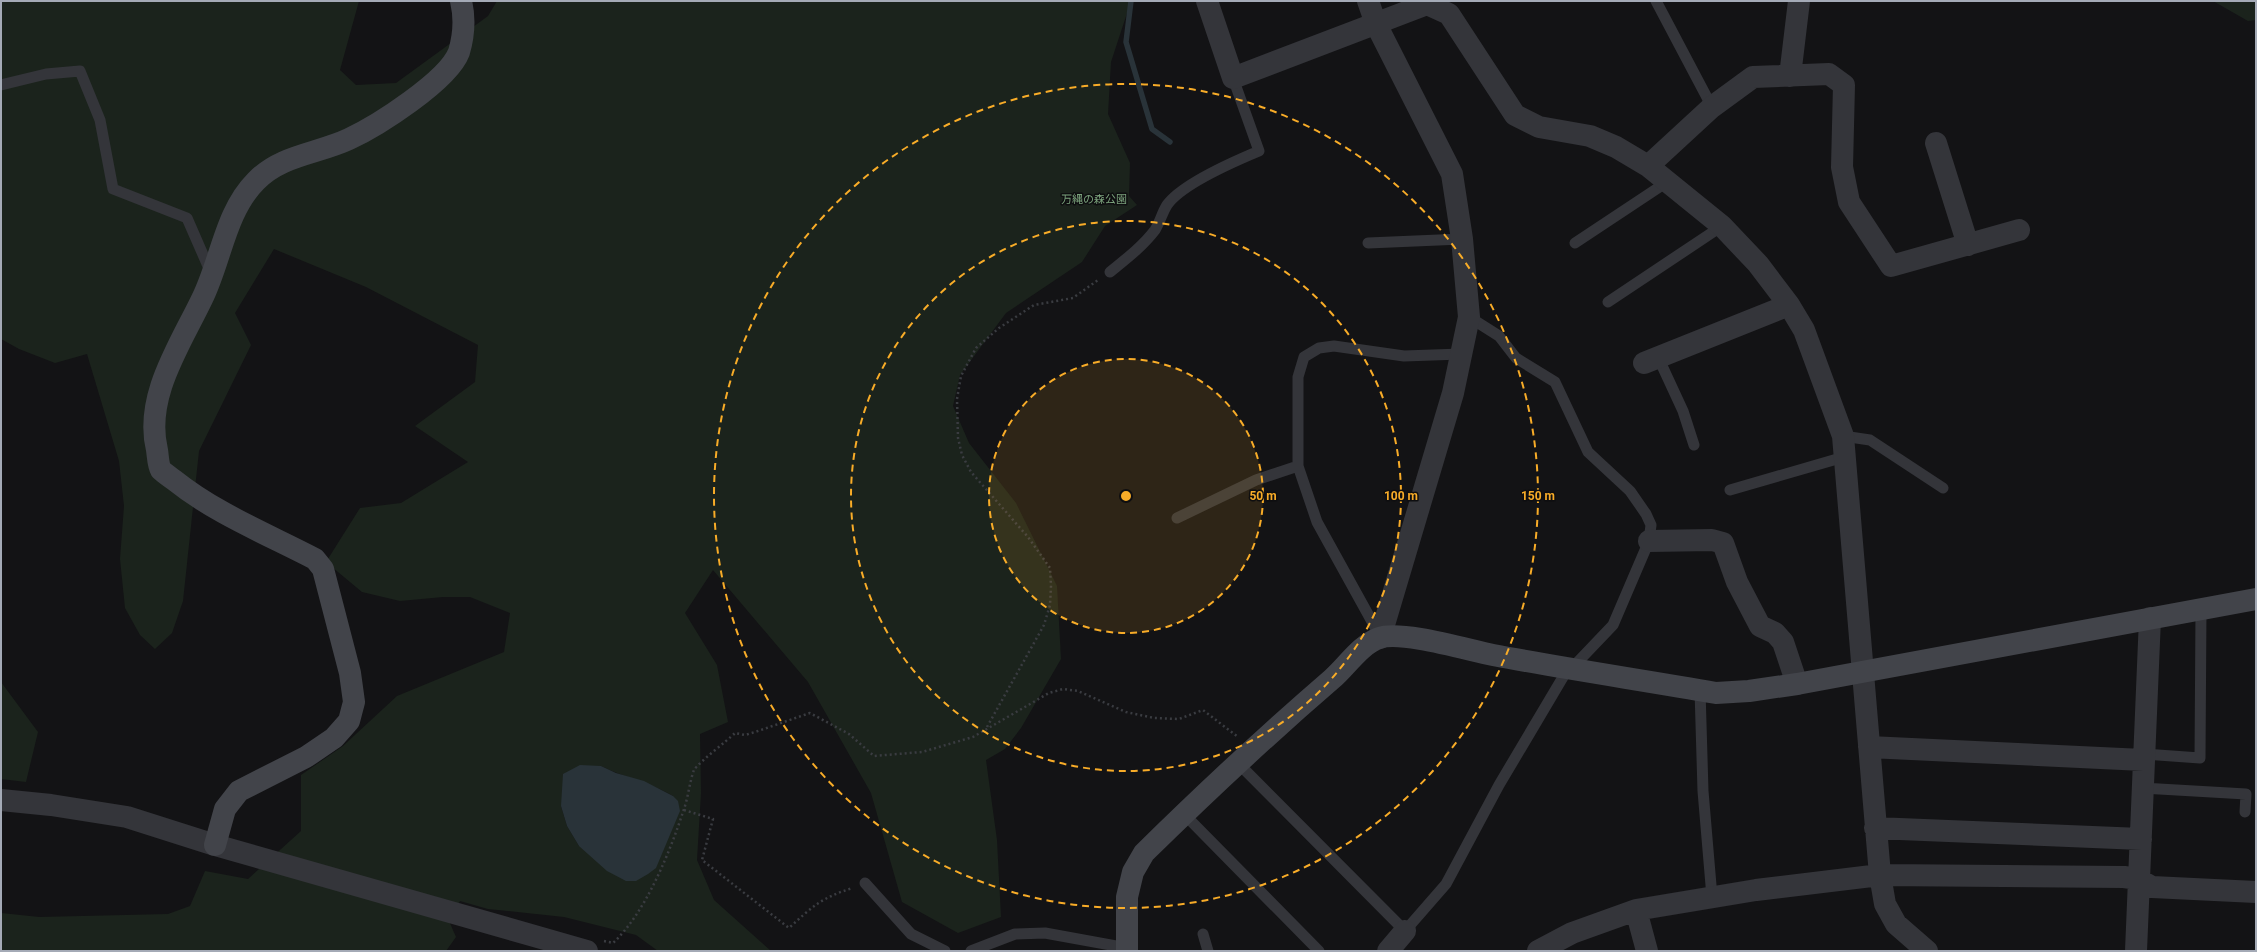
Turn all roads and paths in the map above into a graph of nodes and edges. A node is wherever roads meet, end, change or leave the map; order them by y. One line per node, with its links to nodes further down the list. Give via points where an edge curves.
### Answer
1 (461, 1): 21 (street, via 464,23 458,53 444,73 409,102 348,139 276,165 256,181 239,203)
2 (1207, 1): 8 (street)
3 (1368, 1): 6 (street)
4 (1656, 1): 10 (lane)
5 (1799, 1): 7 (street)
6 (1376, 24): 8 (street); 12 (street, via 1427,4 1449,14 1515,115 1539,127 1590,136); 16 (street, via 1452,174)
7 (1790, 76): 10 (street, via 1753,77); 19 (street, via 1829,74 1844,85 1842,167 1849,202 1891,266)
8 (1233, 78): 20 (lane, via 1259,151 1225,165 1178,195 1167,204 1155,229 1135,251)
9 (1, 85): 21 (lane, via 46,74 80,72 100,120 113,189 187,218)
10 (1712, 106): 12 (street)
11 (1936, 143): 19 (street)
12 (1648, 166): 13 (street)
13 (1667, 182): 14 (street); 18 (lane)
14 (1722, 226): 22 (lane); 23 (street, via 1758,264)
15 (2019, 230): 19 (street)
16 (1462, 238): 17 (lane); 24 (street)
17 (1368, 243)
18 (1575, 244)
19 (1968, 245)
20 (1110, 272): 42 (path, via 1073,298 1034,305 999,328 976,348 961,376 957,399 958,438 962,455 971,472 1028,537 1050,568 1050,605 1044,625)
21 (213, 277): 53 (street, via 164,376 153,414 154,441 161,470 194,496 315,559 323,569 350,673 354,702 349,721 334,738 306,757 239,791 225,809)
22 (1608, 302)
23 (1789, 305): 26 (street); 28 (street, via 1804,330)
24 (1469, 317): 25 (street); 33 (lane, via 1498,336 1516,358 1555,382 1588,452 1630,491 1646,514 1651,525)
25 (1461, 354): 29 (lane, via 1404,356 1334,346 1319,348 1304,357 1298,377); 37 (street, via 1453,393)
26 (1651, 360): 27 (lane, via 1683,411)
27 (1694, 445)
28 (1843, 447): 30 (lane, via 1870,440); 31 (lane); 39 (street)
29 (1298, 466): 32 (lane, via 1256,480); 37 (lane, via 1317,522)
30 (1943, 488)
31 (1730, 490)
32 (1177, 518)
33 (1649, 541): 38 (lane, via 1614,625); 40 (street, via 1712,540 1723,543 1737,582 1760,626 1775,633 1783,642)
34 (2256, 599): 35 (street)
35 (2201, 609): 36 (street); 45 (lane, via 2200,758)
36 (2150, 618): 39 (street); 45 (street)
37 (1380, 638): 38 (street, via 1398,636); 44 (street, via 1359,652)
38 (1570, 667): 41 (street); 60 (lane, via 1499,785 1446,884)
39 (1864, 672): 40 (street); 43 (street)
40 (1797, 684): 41 (street, via 1749,691 1716,693)
41 (1700, 690): 58 (lane)
42 (987, 728): 44 (path, via 1049,693 1063,688 1078,691 1126,712 1154,718 1179,719 1203,710); 48 (path, via 973,737 948,746 903,755 880,756 874,756 850,734 810,713 745,735 735,733 695,770)
43 (1869, 747): 45 (street); 51 (street)
44 (1245, 756): 50 (street); 60 (lane)
45 (2143, 757): 46 (street)
46 (2142, 788): 49 (lane, via 2246,794); 52 (street)
47 (1, 800): 53 (street, via 126,817)
48 (684, 810): 56 (path, via 713,820 702,860 789,928 818,902); 62 (path, via 654,883 627,930 613,943)
49 (2245, 812)
50 (1184, 814): 63 (street, via 1144,853 1133,872 1127,897); 67 (lane)
51 (1875, 828): 52 (street); 54 (street)
52 (2141, 839): 55 (street)
53 (215, 845): 62 (street)
54 (1880, 875): 55 (street, via 2124,877); 58 (street); 71 (street, via 1885,904 1896,924)
55 (2138, 880): 57 (street, via 2152,887); 72 (street)
56 (865, 883): 64 (lane, via 911,934)
57 (2256, 892)
58 (1712, 897): 59 (street)
59 (1636, 910): 69 (street, via 1572,933); 70 (street)
60 (1405, 931): 68 (street)
61 (1203, 934): 66 (lane)
62 (593, 946)
63 (1127, 949): 65 (lane, via 1108,943 1045,933 1015,934)
64 (945, 951)
65 (971, 951)
66 (1208, 951)
67 (1319, 951)
68 (1388, 951)
69 (1538, 951)
70 (1647, 951)
71 (1927, 951)
72 (2136, 951)

